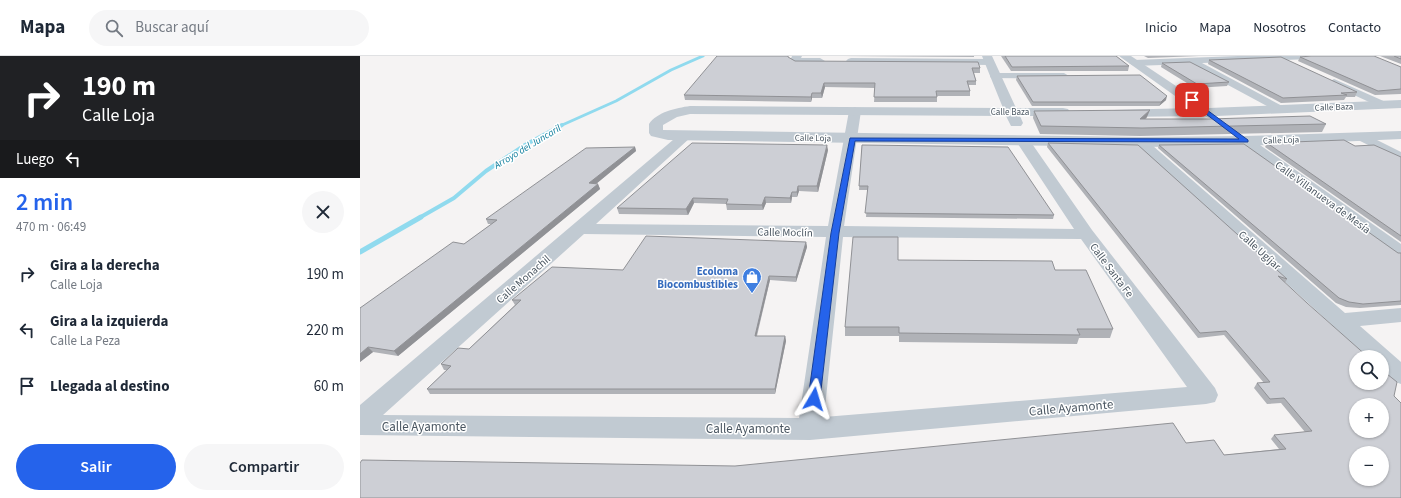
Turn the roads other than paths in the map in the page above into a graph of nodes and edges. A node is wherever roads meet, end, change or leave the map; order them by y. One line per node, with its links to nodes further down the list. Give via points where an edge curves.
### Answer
1 (797, 56): 5 (street, via 795,61)
2 (1311, 56): 3 (street)
3 (1277, 57): 4 (street); 9 (street)
4 (1206, 58): 8 (street)
5 (896, 59): 6 (street)
6 (988, 59): 10 (street)
7 (1129, 59): 8 (street); 13 (street)
8 (1191, 61): 17 (street)
9 (1300, 67)
10 (995, 76): 11 (street); 20 (street)
11 (1074, 76)
12 (1137, 76): 13 (street)
13 (1153, 76): 23 (street)
14 (1321, 76): 16 (street)
15 (1401, 104): 16 (street, Calle Baza)
16 (1384, 105): 17 (street, Calle Baza)
17 (1280, 109): 23 (street, Calle Baza)
18 (690, 110): 19 (street, Calle Baza); 25 (street, Calle Loja, via 676,112 656,124 656,133)
19 (855, 111): 20 (street, Calle Baza); 27 (street)
20 (1011, 112): 21 (street, Calle Baza); 28 (street)
21 (1079, 112)
22 (1102, 112): 23 (street, Calle Baza)
23 (1207, 112): 29 (street)
24 (1401, 135): 26 (street, Calle Loja)
25 (685, 137): 27 (street, Calle Loja); 32 (street, Calle Monachil)
26 (1363, 137): 29 (street, Calle Loja); 31 (street)
27 (852, 139): 28 (street, Calle Loja); 33 (street)
28 (1023, 141): 30 (street, Calle Loja); 34 (street, Calle Santa Fe)
29 (1246, 141): 30 (street, Calle Loja); 35 (street, Calle Villanueva de Mesía)
30 (1140, 142): 37 (street, Calle Ugíjar)
31 (1401, 158)
32 (581, 229): 33 (street, Calle Moclín); 42 (street, Calle Monachil)
33 (835, 233): 34 (street, Calle Moclín); 44 (street)
34 (1086, 234): 41 (street, Calle Santa Fe)
35 (1401, 252)
36 (1401, 315): 37 (street)
37 (1340, 321): 38 (street, Calle Ugíjar)
38 (1372, 350)
39 (1389, 365): 40 (street, Calle Ugíjar)
40 (1401, 375)
41 (1206, 395): 44 (street, Calle Ayamonte)
42 (360, 420)
43 (360, 425): 44 (street, Calle Ayamonte)
44 (810, 429)

